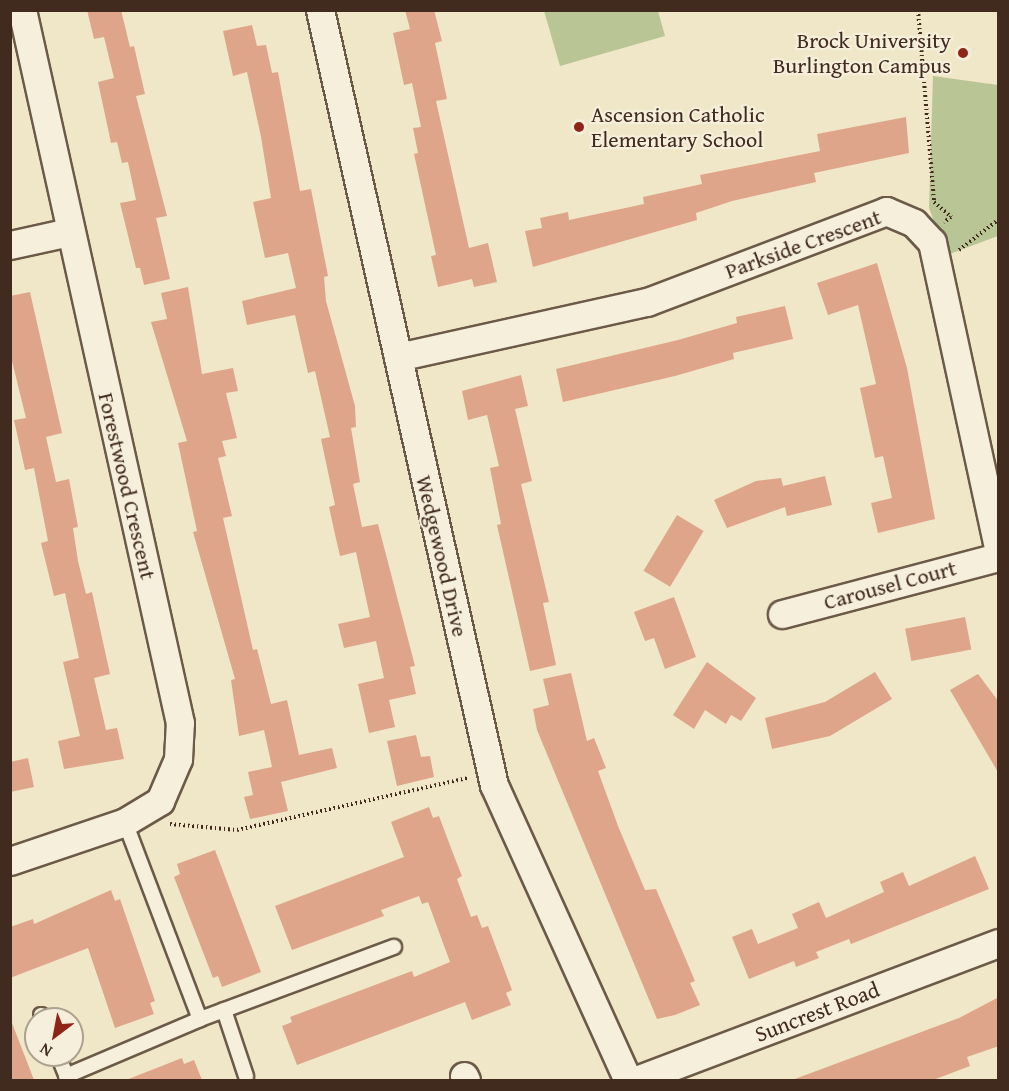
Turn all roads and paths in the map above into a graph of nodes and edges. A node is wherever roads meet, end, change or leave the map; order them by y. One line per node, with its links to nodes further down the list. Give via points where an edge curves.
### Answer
1 (22, 10): 5 (street, Forestwood Crescent)
2 (320, 10): 9 (street, Wedgewood Drive)
3 (918, 10): 6 (path, via 934,202 951,217)
4 (999, 220): 8 (path, via 974,236)
5 (69, 232): 7 (street); 14 (street, Forestwood Crescent, via 180,723 178,759 160,801)
6 (926, 235): 8 (street, via 933,242); 9 (street, Parkside Crescent, via 914,223 886,212 647,302)
7 (10, 245)
8 (939, 272): 10 (street)
9 (398, 357): 13 (street, Wedgewood Drive)
10 (999, 546)
11 (999, 557): 12 (street, Carousel Court)
12 (782, 614)
13 (491, 772): 14 (path, via 237,830 169,824); 22 (street, Wedgewood Drive)
14 (136, 816): 15 (street); 19 (lane)
15 (10, 861)
16 (999, 943): 23 (street, Suncrest Road)
17 (394, 947): 18 (lane)
18 (224, 1010): 19 (lane); 20 (lane)
19 (200, 1019): 21 (lane)
20 (246, 1076)
21 (67, 1078)
22 (628, 1080)
23 (636, 1080)

